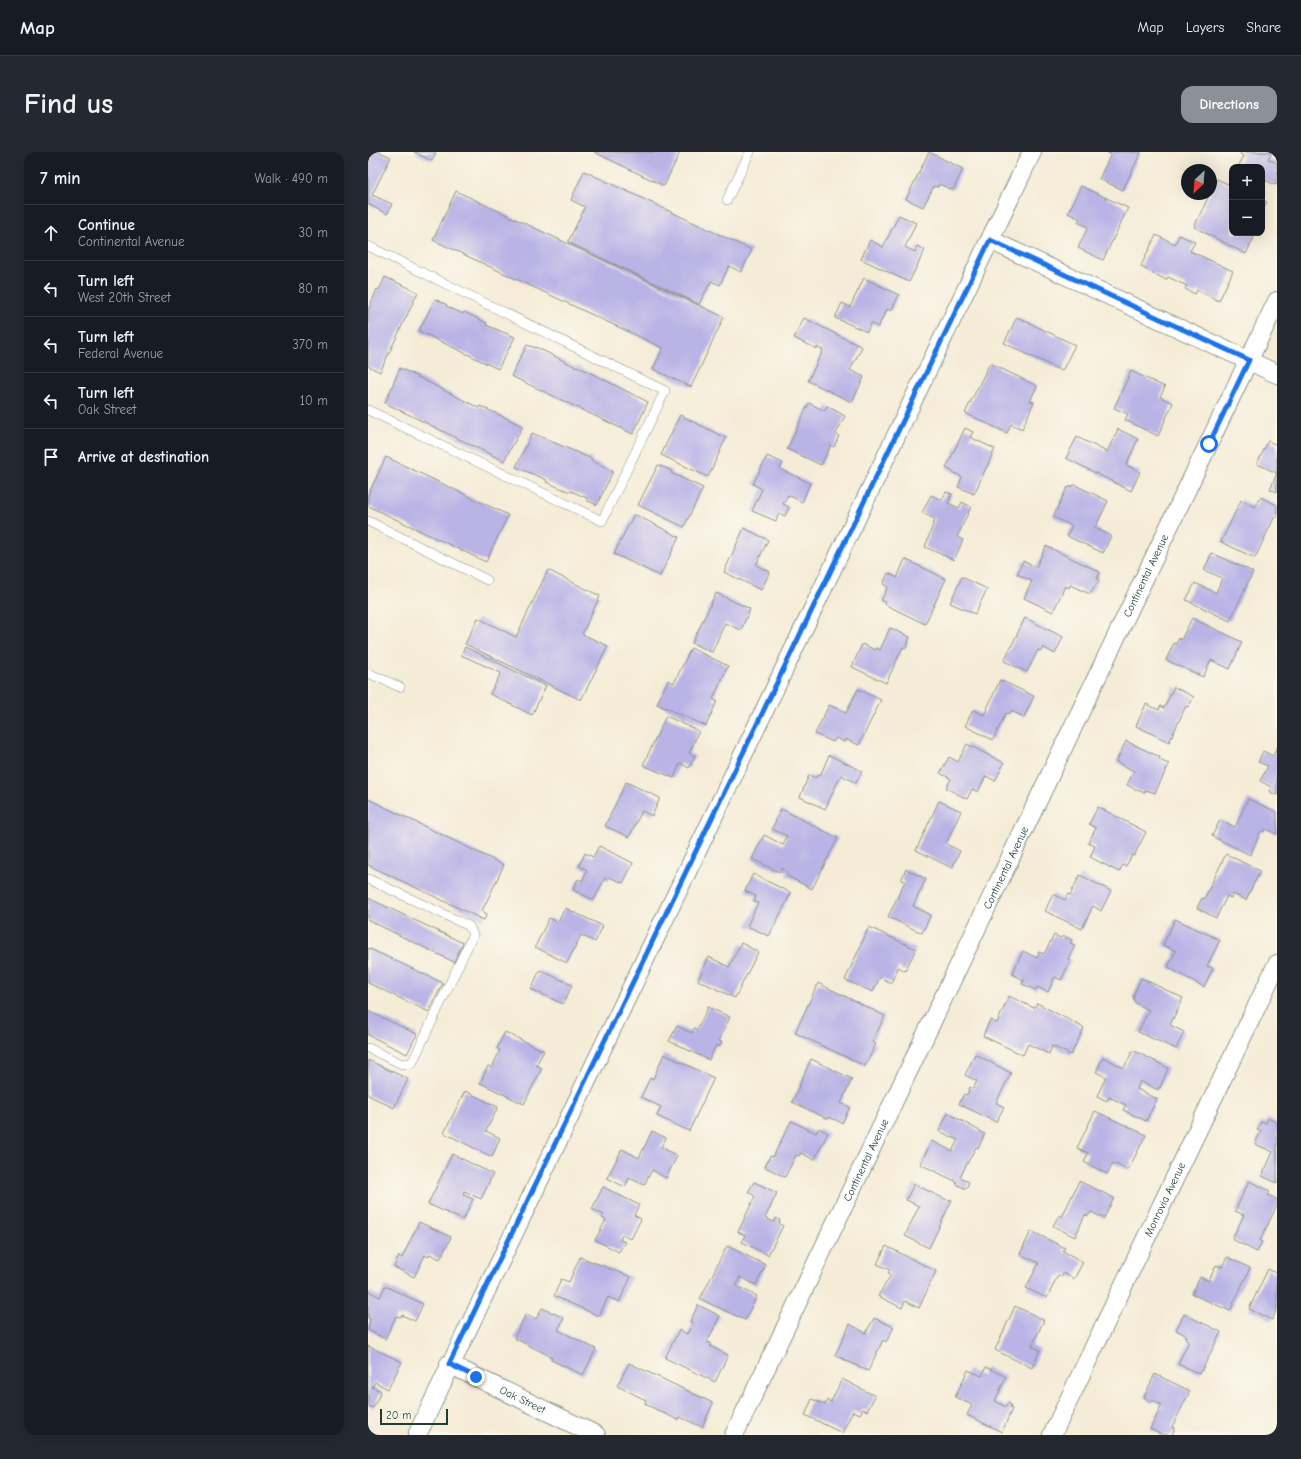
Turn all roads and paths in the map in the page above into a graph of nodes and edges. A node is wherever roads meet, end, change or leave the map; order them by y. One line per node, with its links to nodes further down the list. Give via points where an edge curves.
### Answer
1 (750, 152): 3 (lane)
2 (1032, 152): 4 (street)
3 (727, 200)
4 (990, 240): 7 (street); 17 (street)
5 (368, 246): 9 (lane, via 666,392 602,521)
6 (1277, 301): 7 (street, Continental Avenue)
7 (1249, 360): 8 (street); 20 (street, Continental Avenue)
8 (1277, 374)
9 (368, 410)
10 (368, 521): 11 (lane)
11 (487, 580)
12 (368, 673): 13 (lane)
13 (400, 688)
14 (368, 879): 16 (lane, via 469,926 473,935 412,1063 402,1064)
15 (1277, 964): 21 (street, Monrovia Avenue)
16 (368, 1048)
17 (449, 1364): 18 (street); 19 (street, Oak Street)
18 (418, 1433)
19 (596, 1435)
20 (734, 1435)
21 (1052, 1435)

